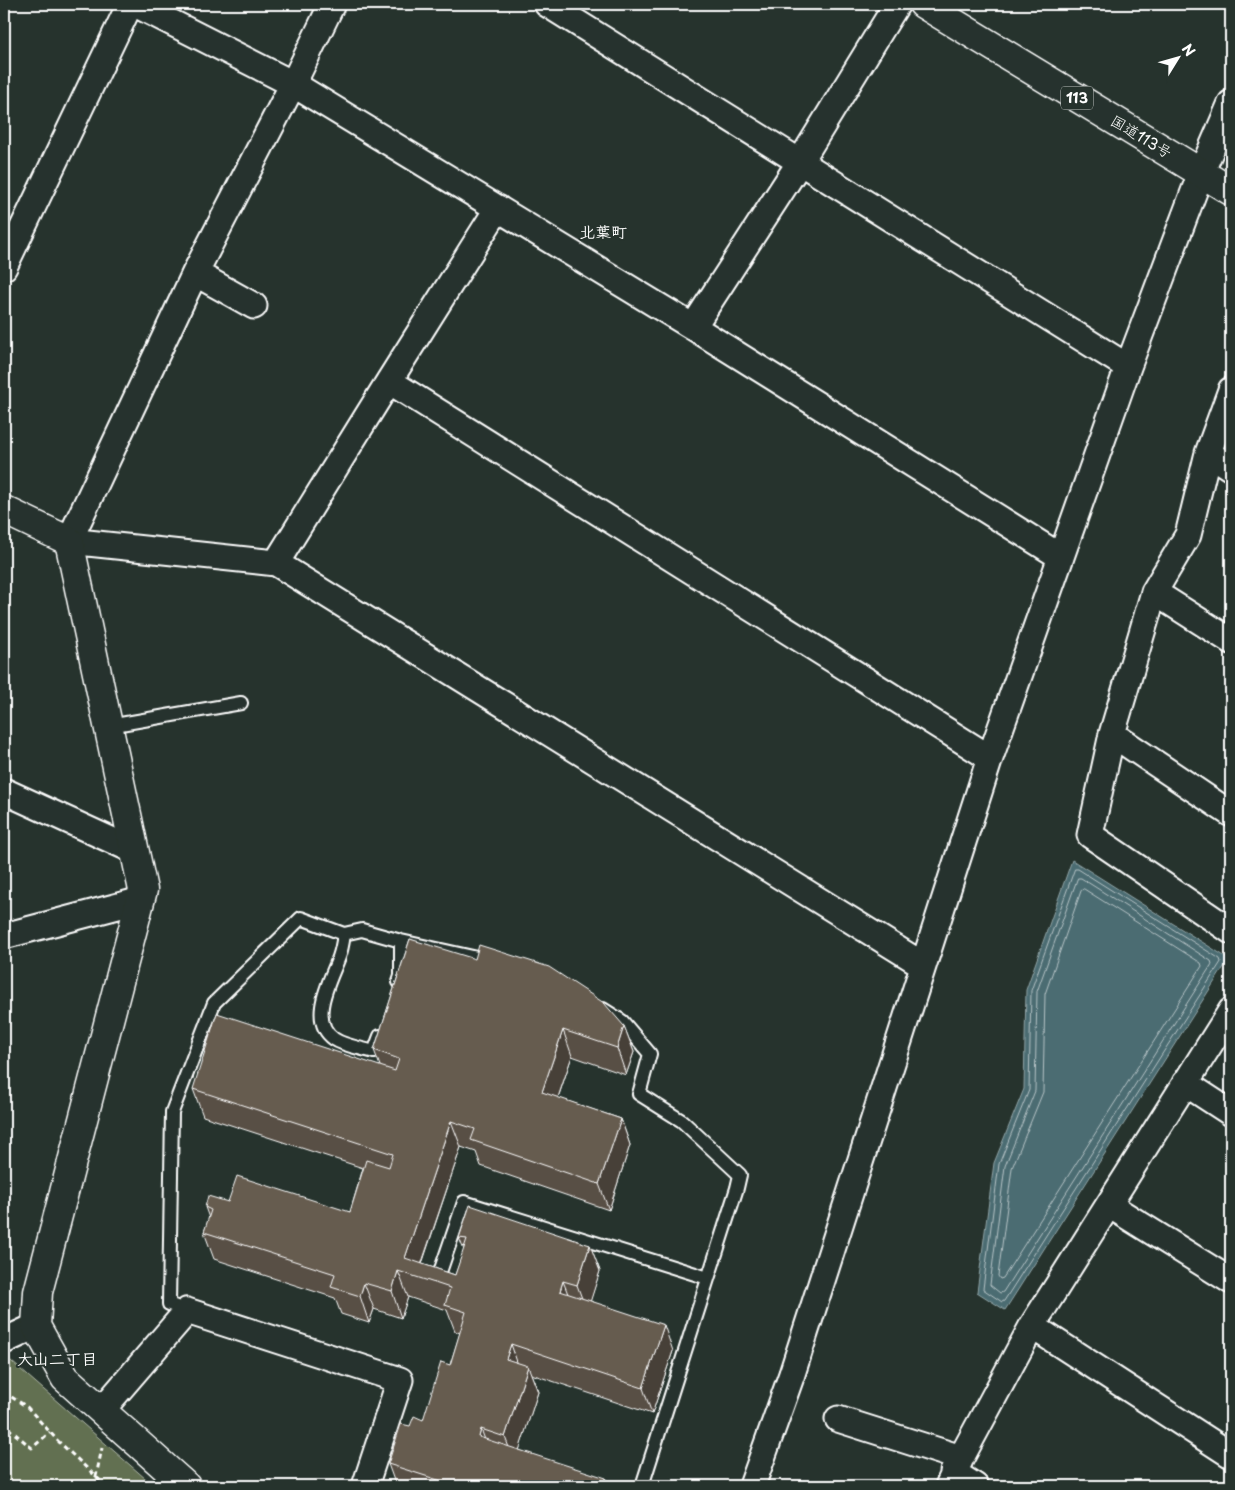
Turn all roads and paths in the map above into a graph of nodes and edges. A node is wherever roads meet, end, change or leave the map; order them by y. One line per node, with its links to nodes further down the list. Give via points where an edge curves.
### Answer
1 (130, 4): 13 (street)
2 (135, 4): 7 (street)
3 (332, 4): 7 (street)
4 (547, 4): 9 (street)
5 (897, 4): 9 (street)
6 (923, 4): 10 (main road, 国道113号 / 113)
7 (293, 84): 12 (street); 14 (street)
8 (1231, 104): 10 (street)
9 (800, 162): 16 (street); 17 (street)
10 (1201, 173): 11 (main road, 国道113号 / 113); 17 (street)
11 (1231, 192)
12 (498, 208): 16 (street); 18 (street)
13 (4, 267)
14 (195, 273): 15 (street); 23 (street)
15 (254, 306)
16 (693, 327): 24 (street)
17 (1128, 367): 24 (street)
18 (389, 381): 25 (street); 31 (street)
19 (1231, 390): 20 (street)
20 (1208, 453): 21 (street); 26 (street, via 1188,535)
21 (1231, 468)
22 (4, 510): 23 (main road)
23 (69, 541): 25 (street); 29 (main road)
24 (1061, 557): 31 (street)
25 (276, 563): 41 (street)
26 (1154, 592): 27 (street); 30 (street)
27 (1231, 641)
28 (241, 703): 29 (lane)
29 (108, 726): 34 (main road)
30 (1112, 734): 33 (street); 36 (street, via 1090,836)
31 (990, 758): 41 (street)
32 (4, 791): 34 (street)
33 (1231, 814)
34 (135, 851): 35 (main road, via 143,890)
35 (141, 900): 38 (street); 53 (main road, via 38,1292)
36 (1231, 931)
37 (344, 934): 39 (lane, via 362,930); 45 (lane, via 321,1008 324,1028 334,1039 374,1052); 52 (lane, via 301,918 214,1002 172,1112 168,1304)
38 (4, 936)
39 (401, 941): 40 (lane); 42 (lane, via 401,976)
40 (503, 965)
41 (924, 966): 74 (street, via 792,1374)
42 (396, 991)
43 (591, 1002): 50 (lane, via 622,1021 650,1054 639,1094 682,1121 740,1175)
44 (1231, 1011): 46 (street)
45 (385, 1022)
46 (1185, 1083): 47 (street); 48 (street)
47 (1231, 1113)
48 (1109, 1204): 51 (street); 54 (street)
49 (439, 1275): 50 (lane, via 464,1202)
50 (708, 1278): 73 (lane)
51 (1231, 1281)
52 (187, 1311): 57 (street); 72 (street, via 400,1380)
53 (36, 1326): 55 (street); 57 (main road, via 65,1378)
54 (1032, 1326): 64 (street); 65 (street)
55 (4, 1341)
56 (4, 1392): 61 (path, via 27,1407)
57 (101, 1411): 71 (main road)
58 (838, 1419): 65 (street)
59 (4, 1420): 60 (path)
60 (8, 1428): 61 (path, via 32,1448); 63 (path, via 9,1440)
61 (50, 1432): 66 (path)
62 (103, 1443): 66 (path)
63 (4, 1454)
64 (1231, 1455)
65 (954, 1472): 75 (street)
66 (95, 1476): 69 (path); 70 (path)
67 (4, 1481): 68 (path)
68 (44, 1486)
69 (94, 1486)
70 (106, 1486)
71 (186, 1486)
72 (365, 1486)
73 (642, 1486)
74 (752, 1486)
75 (975, 1486)

